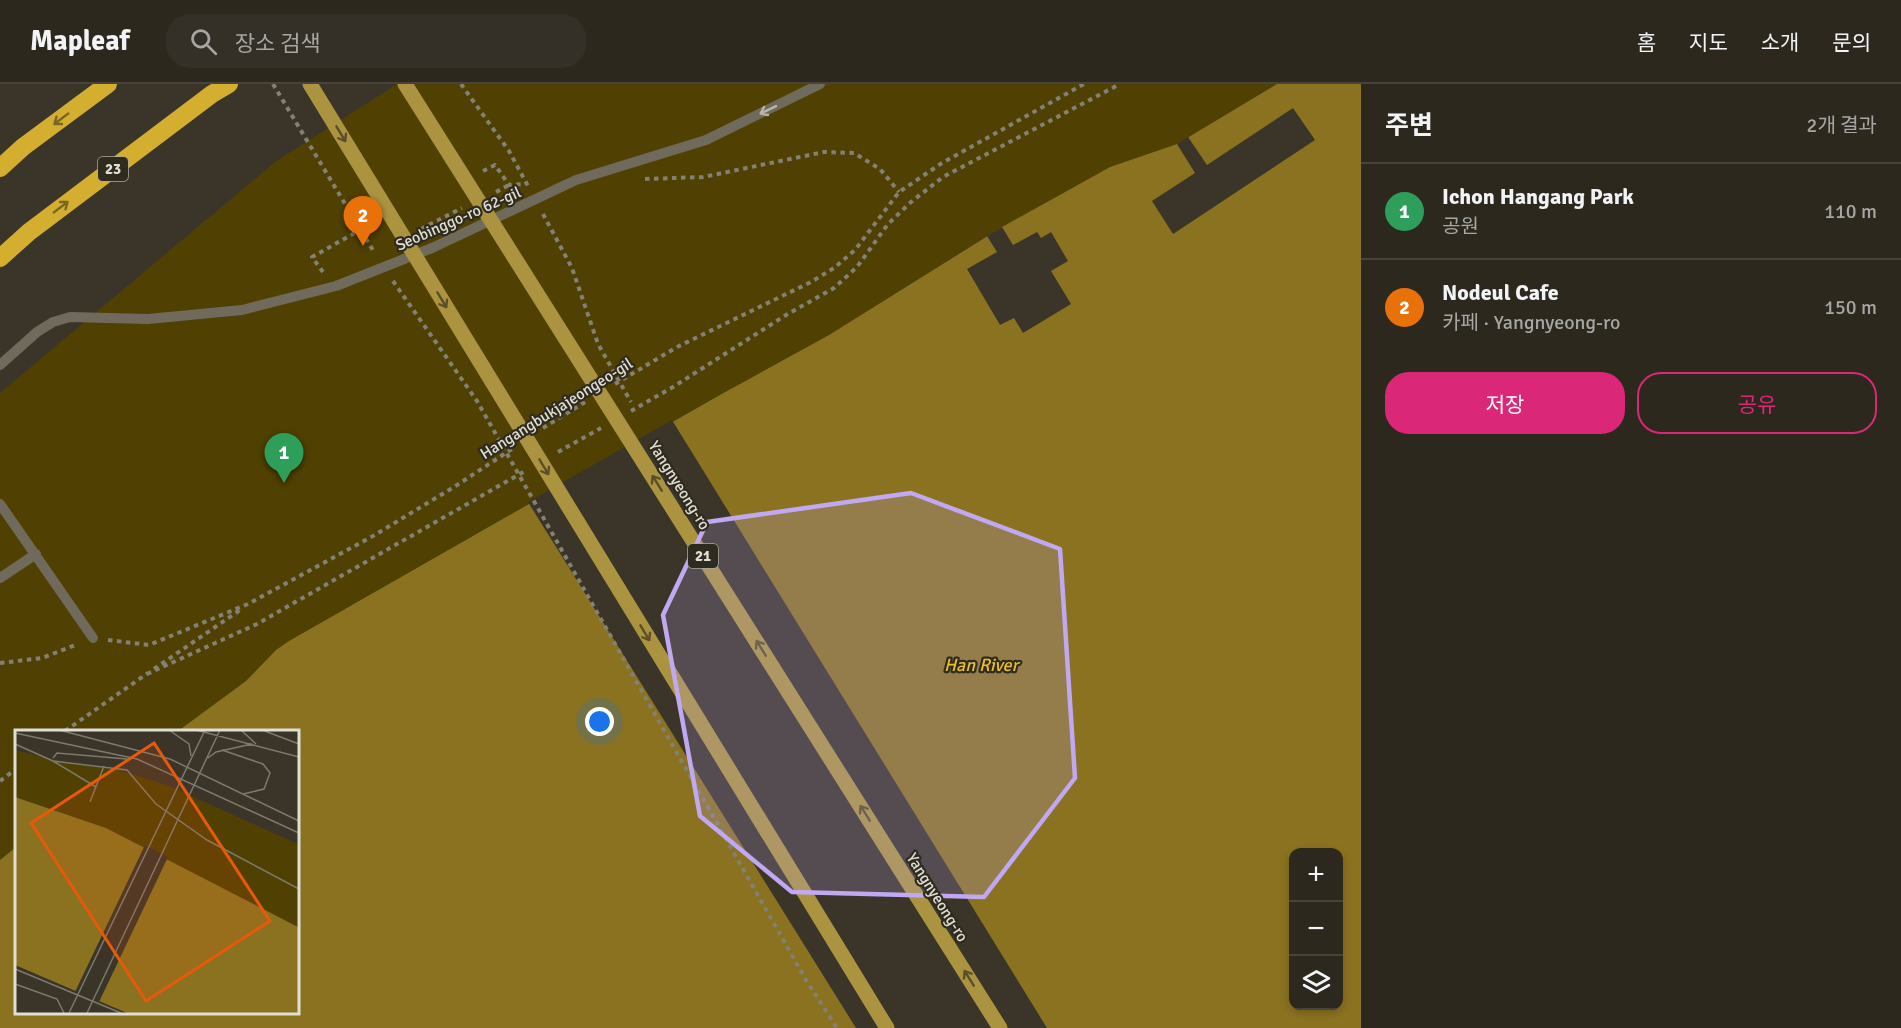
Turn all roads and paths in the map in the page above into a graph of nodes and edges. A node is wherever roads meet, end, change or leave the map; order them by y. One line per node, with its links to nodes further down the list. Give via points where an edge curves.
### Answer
1 (108, 84): 10 (highway, one-way to 10)
2 (229, 84): 18 (highway, 23, one-way to 2)
3 (273, 84): 17 (path)
4 (310, 84): 45 (main road, one-way to 45)
5 (405, 84): 11 (main road, Yangnyeong-ro / 21)
6 (460, 84): 14 (path, via 509,151)
7 (820, 84): 23 (lane, Seobinggo-ro 62-gil, one-way to 23, via 706,140 576,180 432,248)
8 (1084, 84): 15 (path, Hangangbukjajeongeo-gil, via 942,163)
9 (1120, 84): 28 (path, via 943,177 888,224 857,267 834,288)
10 (0, 168)
11 (466, 179): 13 (path, via 495,165 509,185); 46 (main road, Yangnyeong-ro / 21, one-way to 11)
12 (634, 179): 15 (path, via 703,177 824,152 854,153 880,169)
13 (531, 183)
14 (530, 190)
15 (899, 192): 25 (path, Hangangbukjajeongeo-gil, via 855,250 834,268 677,347)
16 (541, 210): 27 (path, via 572,268 598,344)
17 (360, 230): 20 (path); 23 (path, via 312,257)
18 (28, 232): 19 (highway, 23); 21 (highway)
19 (0, 258)
20 (378, 259)
21 (0, 274)
22 (391, 278): 44 (path, via 477,401)
23 (336, 286): 24 (lane, Seobinggo-ro 62-gil, via 242,310 148,319 70,317 37,332)
24 (0, 365)
25 (608, 388)
26 (588, 400): 30 (path, Hangangbukjajeongeo-gil)
27 (636, 411)
28 (621, 417)
29 (610, 423): 32 (path)
30 (539, 430)
31 (520, 443): 37 (path, Hangangbukjajeongeo-gil, via 373,536)
32 (548, 458)
33 (527, 470): 40 (path, via 257,624)
34 (0, 504): 35 (lane)
35 (36, 554): 36 (lane); 38 (lane)
36 (0, 578)
37 (248, 604): 38 (path, Hangangbukjajeongeo-gil, via 149,645); 40 (path)
38 (93, 638): 39 (path, Hangangbukjajeongeo-gil, via 42,658)
39 (0, 663)
40 (147, 674): 41 (path)
41 (66, 730)
42 (15, 770): 43 (path)
43 (0, 781)
44 (837, 1028)
45 (886, 1028)
46 (1000, 1028)

